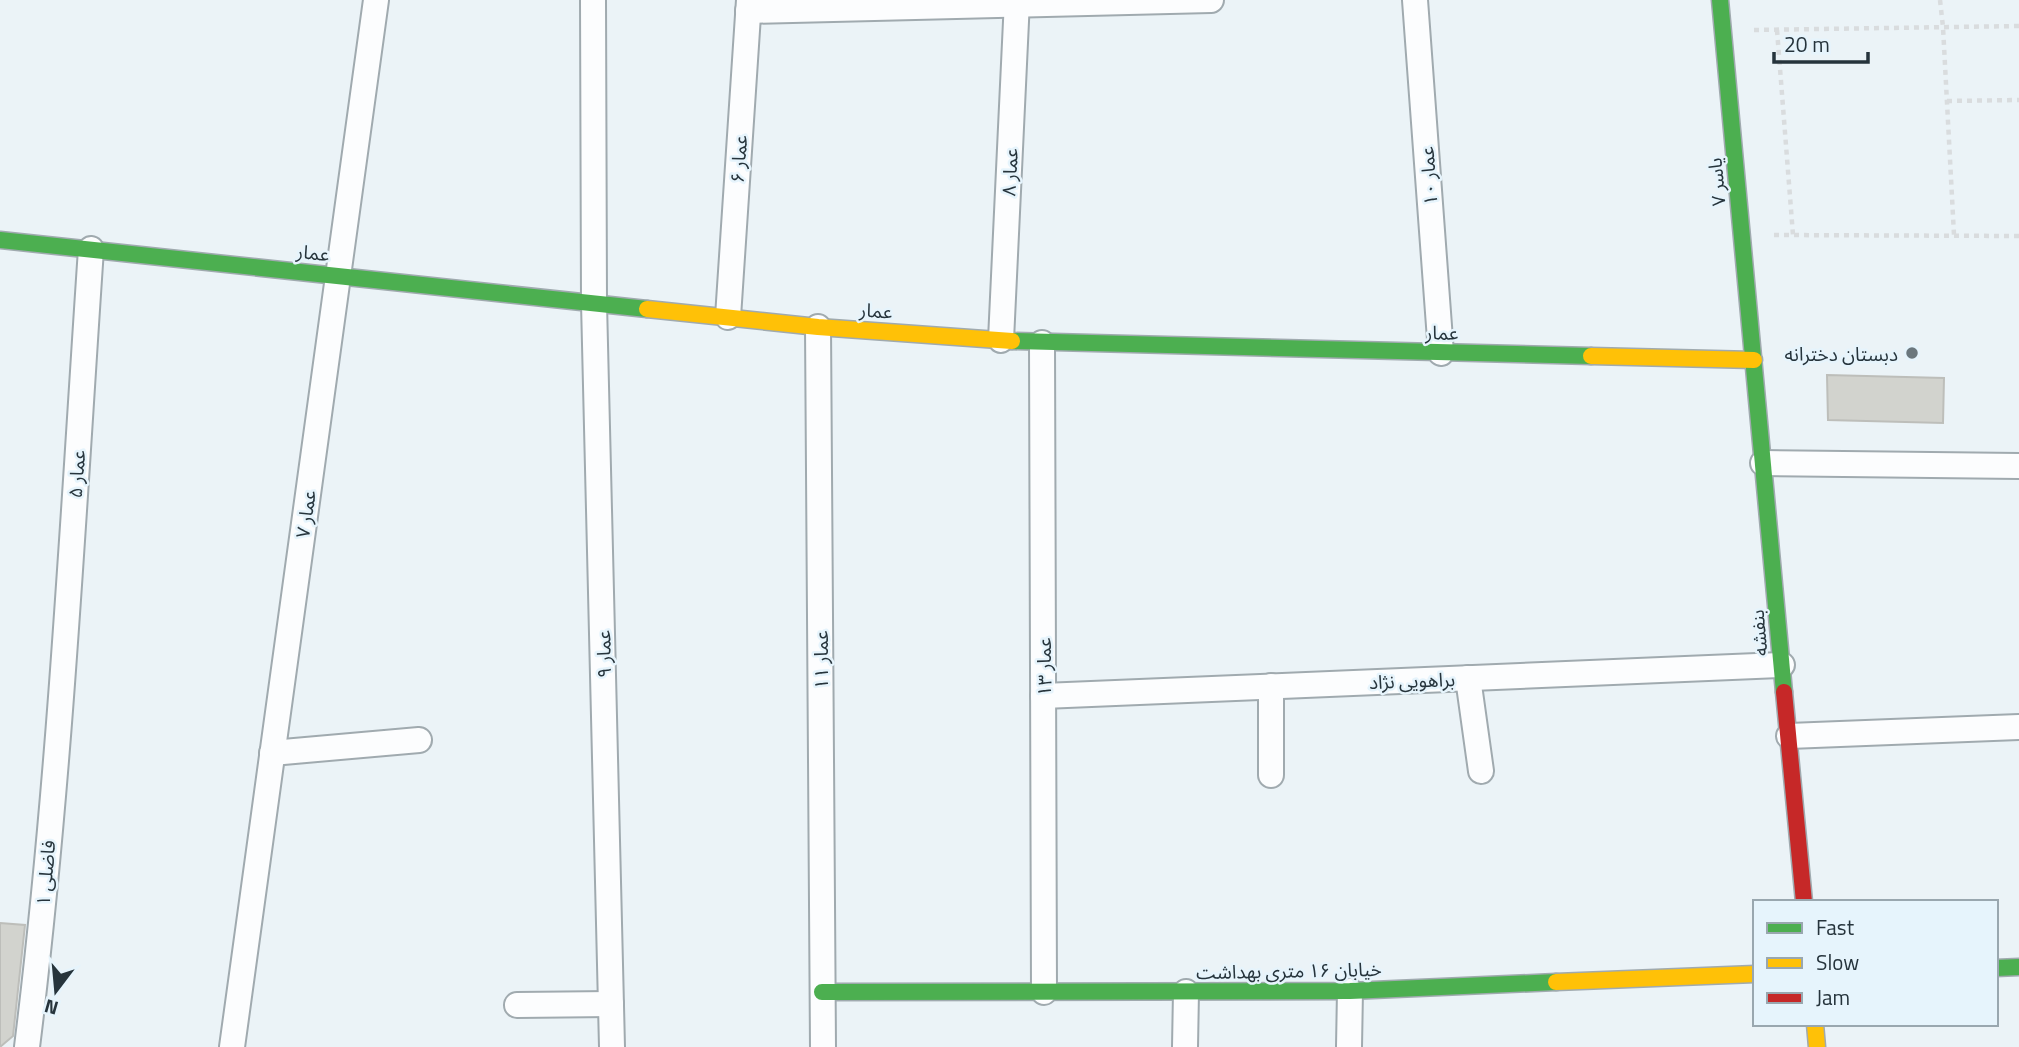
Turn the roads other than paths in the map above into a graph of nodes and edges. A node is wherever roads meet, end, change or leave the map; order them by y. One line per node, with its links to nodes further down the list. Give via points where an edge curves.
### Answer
1 (376, 0): 11 (street, عمار ۷)
2 (593, 0): 12 (street, عمار ۹)
3 (1200, 0): 4 (street); 7 (street)
4 (1211, 0)
5 (1415, 0): 17 (street, عمار ۱۰)
6 (1720, 0): 18 (street, یاسر ۷)
7 (1017, 2): 8 (street); 15 (street, عمار ۸)
8 (748, 5): 13 (street, عمار ۶)
9 (0, 240): 10 (street, عمار)
10 (91, 249): 11 (street, عمار); 25 (street, عمار ۵)
11 (338, 276): 12 (street, عمار); 29 (street, عمار ۷)
12 (594, 303): 13 (street, عمار); 40 (street, عمار ۹)
13 (728, 317): 14 (street, عمار)
14 (818, 327): 15 (street, عمار); 37 (street, عمار ۱۱)
15 (1001, 340): 16 (street, عمار)
16 (1042, 343): 17 (street, عمار); 24 (street, عمار ۱۳)
17 (1441, 353): 18 (street, عمار)
18 (1754, 360): 19 (street, بنفشه)
19 (1763, 463): 20 (street); 21 (street, بنفشه)
20 (2019, 466)
21 (1782, 665): 22 (street, براهویی نژاد); 27 (street, بنفشه)
22 (1468, 678): 23 (street, براهویی نژاد); 30 (street)
23 (1271, 686): 24 (street, براهویی نژاد); 31 (street)
24 (1043, 696): 38 (street, عمار ۱۳)
25 (60, 698): 43 (street, فاضلی ۱)
26 (2019, 727): 27 (street)
27 (1788, 736): 32 (street, بنفشه)
28 (419, 740): 29 (street)
29 (272, 753): 44 (street, عمار ۷)
30 (1481, 771)
31 (1271, 775)
32 (1804, 900)
33 (2019, 967): 34 (street)
34 (1998, 968)
35 (1753, 974): 36 (street, خیابان ۱۶ متری بهداشت)
36 (1350, 991): 39 (street, خیابان ۱۶ متری بهداشت); 48 (street)
37 (822, 992): 38 (street, خیابان ۱۶ متری بهداشت); 46 (street, عمار ۱۱)
38 (1044, 992): 39 (street, خیابان ۱۶ متری بهداشت)
39 (1186, 992): 47 (street)
40 (611, 1004): 41 (street); 45 (street, عمار ۹)
41 (517, 1005)
42 (1815, 1026): 49 (street)
43 (27, 1047)
44 (232, 1047)
45 (612, 1047)
46 (823, 1047)
47 (1185, 1047)
48 (1349, 1047)
49 (1817, 1047)

